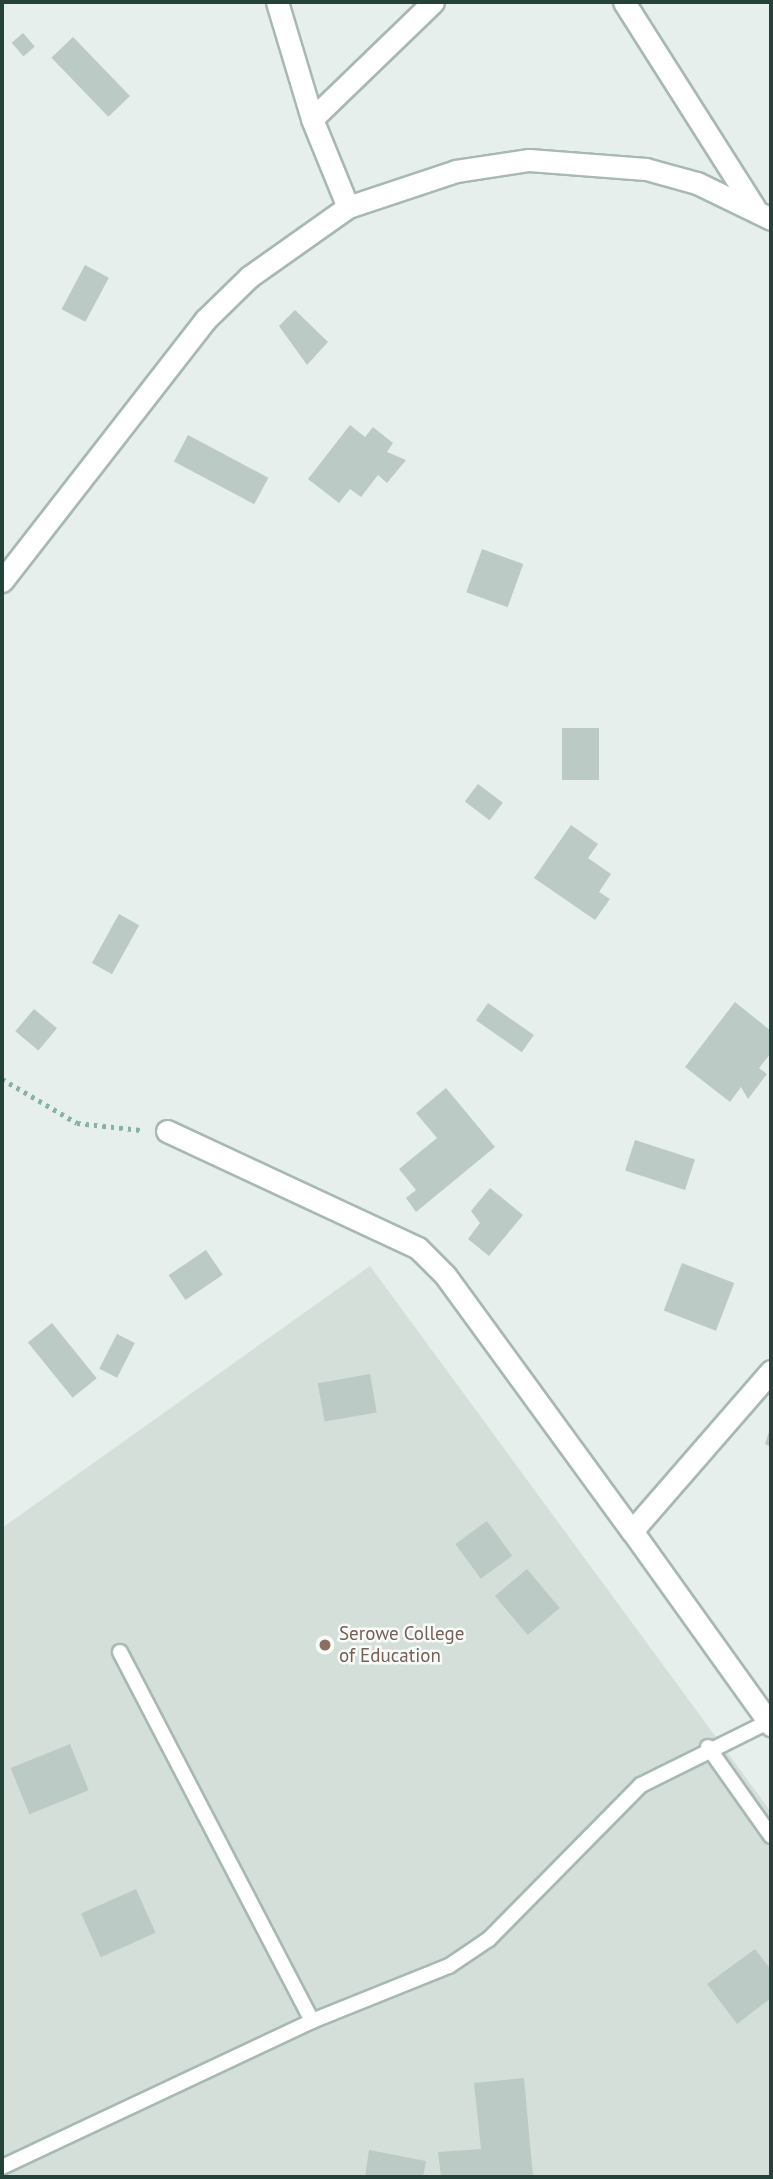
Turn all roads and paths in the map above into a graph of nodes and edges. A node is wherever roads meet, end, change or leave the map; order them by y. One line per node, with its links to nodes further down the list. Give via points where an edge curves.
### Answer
1 (277, 2): 4 (street)
2 (433, 2): 4 (street)
3 (624, 2): 6 (street)
4 (312, 118): 5 (street)
5 (348, 207): 6 (street, via 456,171 529,160 646,169); 7 (street, via 249,277 205,320)
6 (762, 213)
7 (2, 580)
8 (2, 1079): 9 (path, via 77,1123)
9 (167, 1131): 11 (street, via 418,1248 445,1275)
10 (771, 1371): 11 (street)
11 (632, 1531): 13 (street)
12 (120, 1652): 16 (lane)
13 (770, 1723): 14 (lane)
14 (708, 1747): 15 (lane); 16 (lane, via 641,1785 474,1950 449,1966)
15 (771, 1836)
16 (312, 2021): 17 (lane)
17 (6, 2165): 18 (lane)
18 (18, 2177)

